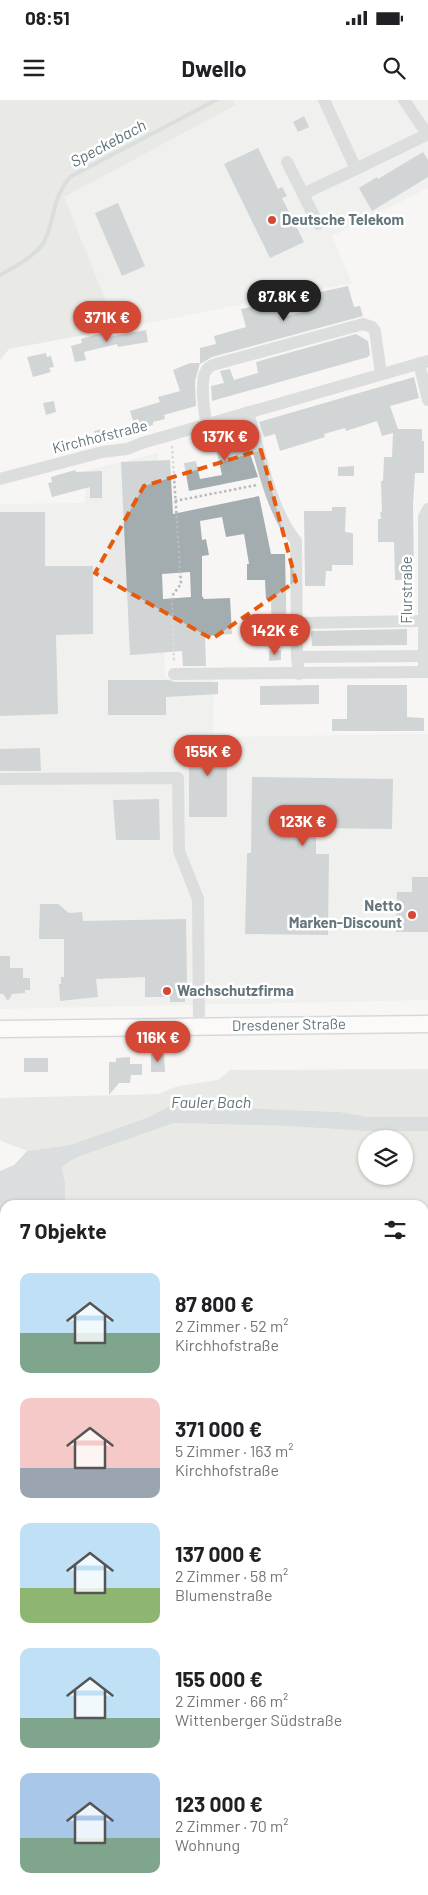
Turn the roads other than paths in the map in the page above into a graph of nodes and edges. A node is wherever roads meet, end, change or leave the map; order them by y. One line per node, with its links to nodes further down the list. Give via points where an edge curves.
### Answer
1 (324, 100): 5 (street)
2 (404, 100): 3 (street)
3 (428, 134): 5 (street)
4 (287, 162): 6 (street)
5 (356, 168): 6 (street)
6 (303, 194): 7 (street)
7 (318, 224)
8 (423, 362): 9 (street, Kirchhofstraße); 10 (street)
9 (381, 374): 11 (street, Kirchhofstraße); 12 (street, via 375,331 363,324 216,364 204,376)
10 (428, 400)
11 (248, 412): 12 (street, Kirchhofstraße); 16 (street, via 276,507 286,529 296,541)
12 (207, 424): 13 (street, Kirchhofstraße, via 127,449 102,452)
13 (0, 479)
14 (428, 509): 15 (street, Flurstraße, via 424,517)
15 (423, 621): 16 (street); 18 (street, Flurstraße)
16 (297, 623): 17 (street)
17 (297, 656): 18 (street); 21 (street)
18 (426, 656): 19 (street, Flurstraße)
19 (426, 672): 21 (street)
20 (174, 674): 21 (street)
21 (299, 674)
22 (0, 779): 24 (street, via 178,778 179,851 198,899)
23 (428, 1024): 24 (main road, Dresdener Straße)
24 (199, 1026): 25 (main road, Dresdener Straße)
25 (0, 1029)

